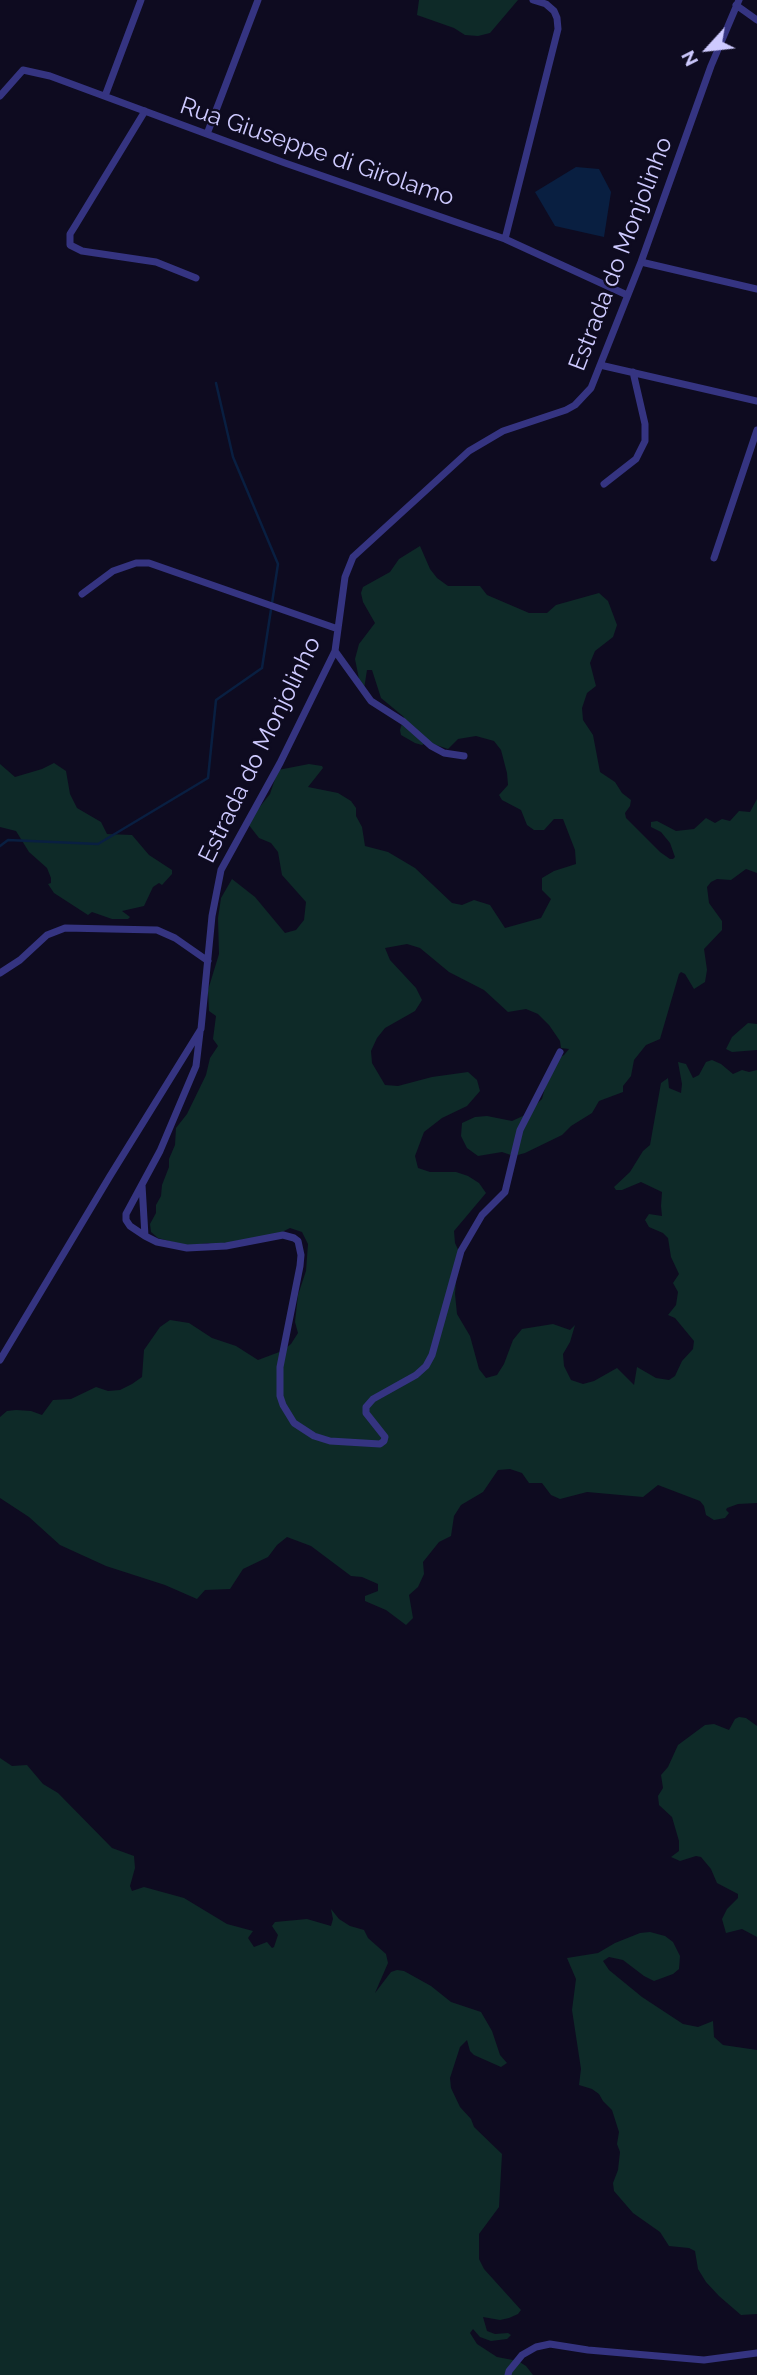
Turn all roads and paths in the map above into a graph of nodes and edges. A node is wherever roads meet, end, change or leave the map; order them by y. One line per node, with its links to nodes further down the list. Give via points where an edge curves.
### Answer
1 (141, 0): 7 (street)
2 (258, 0): 9 (street)
3 (533, 0): 10 (street, via 554,10 558,29)
4 (738, 2): 5 (street); 11 (street, Estrada do Monjolinho)
5 (757, 20)
6 (0, 96): 7 (street, Rua Giuseppe di Girolamo, via 27,69)
7 (105, 96): 8 (street, Rua Giuseppe di Girolamo)
8 (145, 111): 9 (street, Rua Giuseppe di Girolamo); 12 (street, via 70,234 70,245 82,251 156,262)
9 (207, 134): 10 (street, Rua Giuseppe di Girolamo)
10 (505, 239): 14 (street, Rua Giuseppe di Girolamo)
11 (641, 262): 13 (street); 14 (street, Estrada do Monjolinho)
12 (196, 278)
13 (757, 289)
14 (627, 295): 15 (street, Estrada do Monjolinho)
15 (600, 365): 16 (street); 22 (street, Estrada do Monjolinho, via 591,388 575,405 503,431 469,451 353,557 345,577)
16 (633, 372): 17 (street); 19 (street, via 645,441 636,458)
17 (757, 401)
18 (757, 430): 20 (street)
19 (604, 484)
20 (714, 558)
21 (82, 594): 22 (street, via 113,571 149,563)
22 (338, 629): 23 (street, Estrada do Monjolinho)
23 (335, 651): 24 (street, via 371,701 431,746); 25 (street, Estrada do Monjolinho, via 221,870)
24 (464, 755)
25 (208, 961): 26 (street, via 157,930 65,928 47,935); 27 (street, Estrada do Monjolinho)
26 (0, 973)
27 (201, 1029): 29 (street, via 196,1066); 31 (street, Estrada do Monjolinho)
28 (560, 1052): 30 (street, via 520,1130 505,1192 481,1215 461,1251 426,1366 366,1407 384,1437 380,1444 314,1436 294,1423 283,1405 280,1367 301,1255 294,1238 283,1235 187,1248)
29 (142, 1185): 30 (street); 30 (street, via 126,1220)
30 (145, 1236)
31 (0, 1360)
32 (757, 2353): 33 (street, via 704,2360 550,2344 522,2355)
33 (508, 2375)

